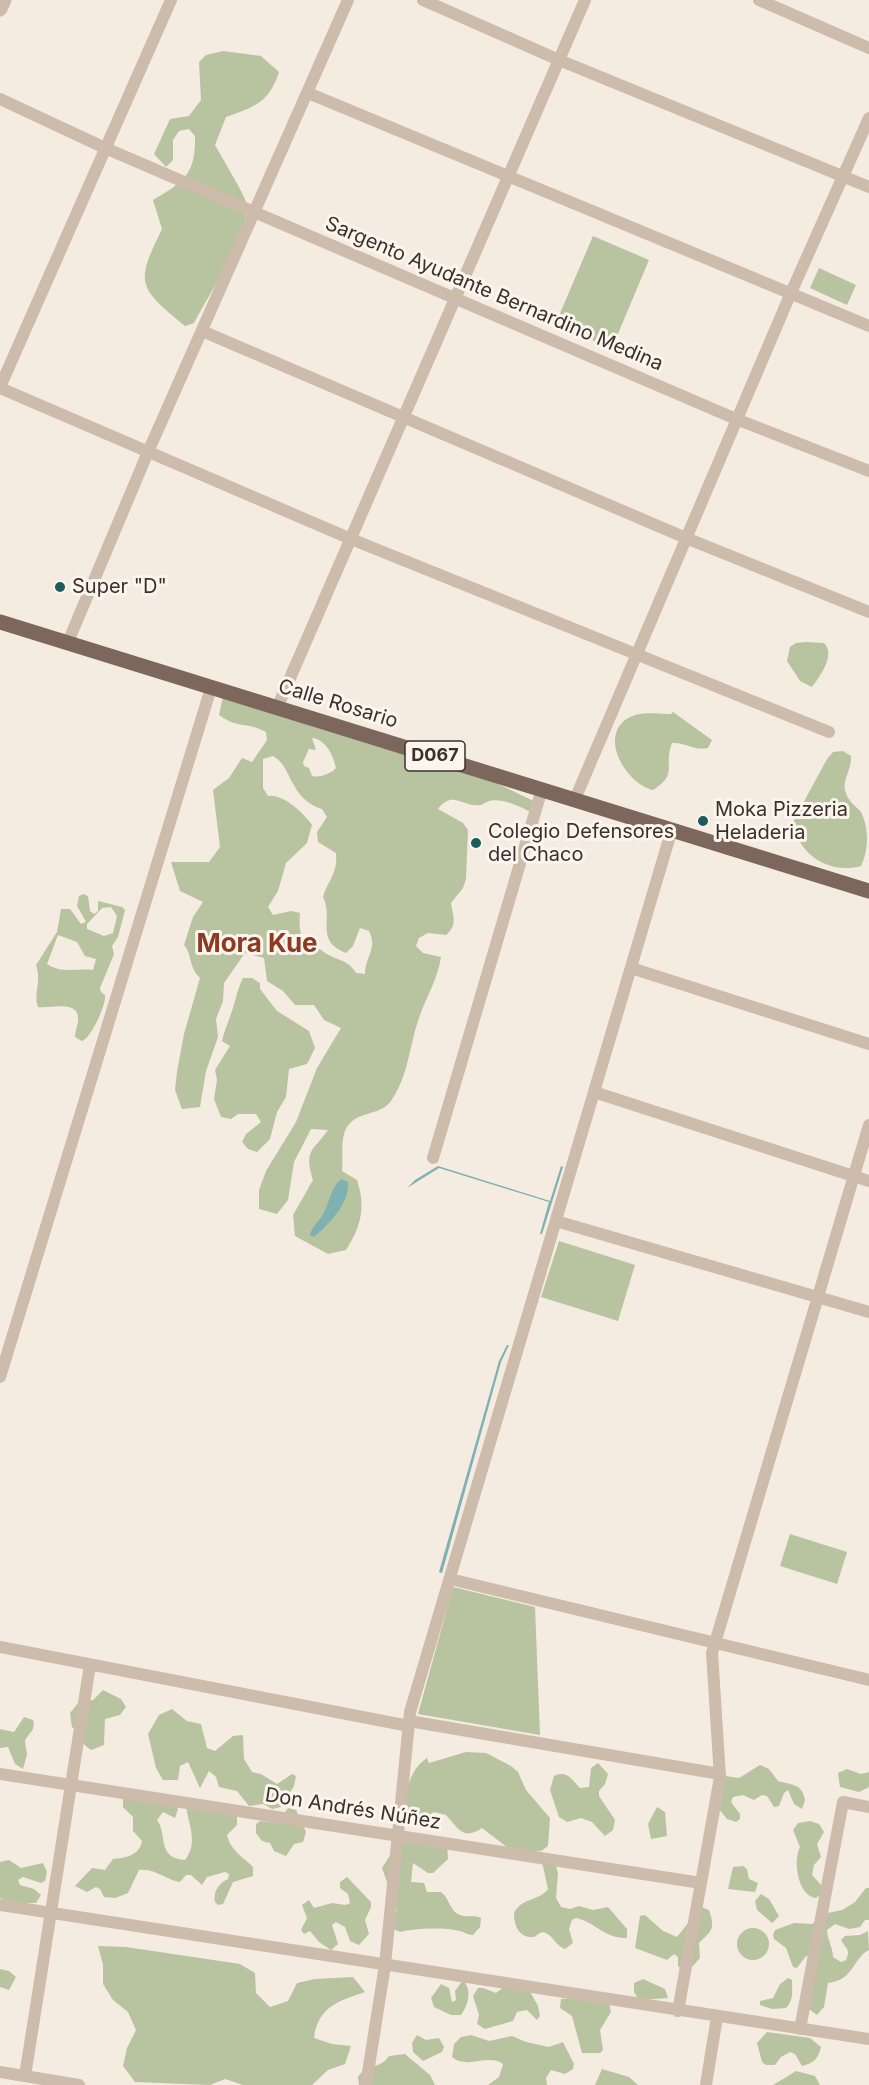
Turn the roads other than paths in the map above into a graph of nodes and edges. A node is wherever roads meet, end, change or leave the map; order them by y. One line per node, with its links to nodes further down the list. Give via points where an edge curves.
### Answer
1 (4, 0): 7 (street)
2 (171, 0): 13 (street)
3 (348, 0): 10 (street)
4 (423, 0): 9 (street)
5 (585, 0): 9 (street)
6 (759, 0): 8 (street)
7 (0, 9)
8 (869, 48)
9 (559, 60): 14 (street); 15 (street)
10 (308, 93): 14 (street); 17 (street)
11 (0, 99): 13 (street, Sargento Ayudante Bernardino Medina)
12 (869, 118): 15 (street)
13 (105, 148): 17 (street, Sargento Ayudante Bernardino Medina); 22 (street)
14 (509, 176): 18 (street); 19 (street)
15 (843, 176): 16 (street); 18 (street)
16 (869, 187)
17 (255, 212): 19 (street, Sargento Ayudante Bernardino Medina); 21 (street)
18 (790, 295): 20 (street); 24 (street)
19 (455, 298): 23 (street); 24 (street, Sargento Ayudante Bernardino Medina)
20 (869, 326)
21 (202, 331): 23 (street); 25 (street)
22 (0, 387): 25 (street)
23 (404, 416): 27 (street); 28 (street)
24 (736, 419): 26 (street, Sargento Ayudante Bernardino Medina); 27 (street)
25 (148, 452): 28 (street); 31 (street)
26 (869, 471)
27 (686, 538): 29 (street); 32 (street)
28 (351, 539): 32 (street); 34 (street)
29 (869, 612)
30 (0, 622): 31 (main road, Calle Rosario / D067)
31 (68, 642): 33 (main road, Calle Rosario / D067)
32 (635, 656): 35 (street); 37 (street)
33 (211, 688): 34 (main road, Calle Rosario / D067); 50 (street)
34 (277, 708): 36 (main road, Calle Rosario / D067)
35 (829, 732)
36 (542, 789): 37 (main road, Calle Rosario / D067); 44 (street)
37 (575, 800): 38 (main road, Calle Rosario / D067)
38 (672, 829): 39 (main road, Calle Rosario / D067); 40 (street)
39 (869, 891)
40 (631, 968): 41 (street); 42 (street)
41 (869, 1044)
42 (594, 1092): 45 (street); 47 (street)
43 (869, 1125): 45 (street)
44 (433, 1158)
45 (854, 1177): 46 (street); 48 (street)
46 (869, 1181)
47 (556, 1221): 48 (street); 51 (street)
48 (819, 1298): 49 (street); 52 (street)
49 (869, 1312)
50 (0, 1377)
51 (450, 1579): 52 (street); 56 (street)
52 (714, 1645): 55 (street); 58 (street)
53 (0, 1647): 54 (street)
54 (90, 1665): 56 (street); 59 (street)
55 (869, 1680)
56 (409, 1724): 58 (street); 61 (street)
57 (0, 1774): 59 (street, Don Andrés Núñez)
58 (720, 1774): 62 (street)
59 (71, 1785): 61 (street, Don Andrés Núñez); 64 (street)
60 (869, 1807): 68 (street, via 843,1802)
61 (398, 1836): 62 (street, Don Andrés Núñez); 65 (street)
62 (701, 1883): 66 (street)
63 (0, 1905): 64 (street)
64 (51, 1913): 65 (street); 71 (street)
65 (385, 1965): 66 (street); 73 (street)
66 (678, 2010): 67 (street)
67 (717, 2016): 68 (street); 74 (street)
68 (800, 2029): 69 (street)
69 (869, 2040)
70 (0, 2072): 71 (street)
71 (23, 2079): 72 (street)
72 (79, 2085)
73 (366, 2085)
74 (706, 2085)

